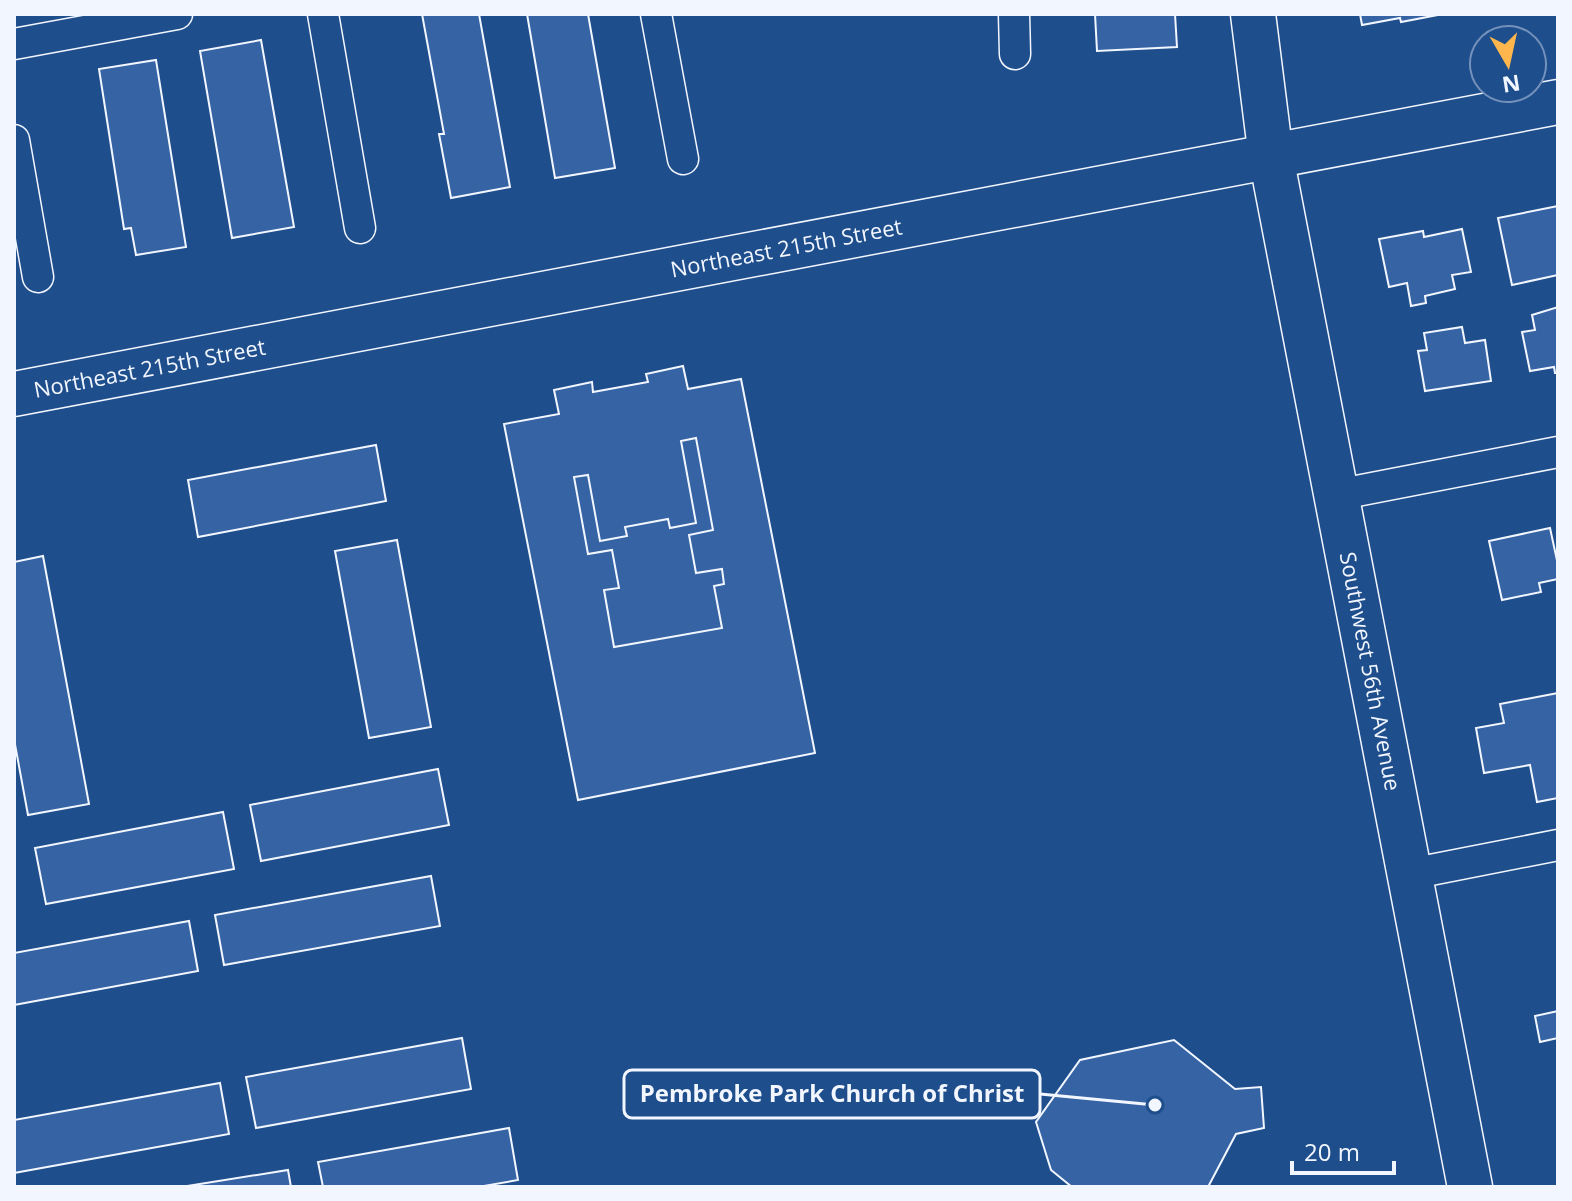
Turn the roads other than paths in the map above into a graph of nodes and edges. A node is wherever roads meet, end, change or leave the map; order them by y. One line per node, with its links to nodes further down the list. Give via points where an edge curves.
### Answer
1 (177, 14): 6 (street)
2 (323, 14): 12 (street)
3 (656, 14): 11 (street)
4 (1014, 14): 7 (street)
5 (1253, 14): 10 (street, Southwest 56th Avenue)
6 (14, 44)
7 (1015, 54)
8 (1558, 102): 10 (street, Northeast 215th Street)
9 (14, 140): 13 (street)
10 (1271, 157): 14 (street, Northeast 215th Street); 16 (street, Southwest 56th Avenue)
11 (683, 159)
12 (360, 228)
13 (38, 277)
14 (14, 394)
15 (1558, 452): 16 (street)
16 (1336, 495): 18 (street, Southwest 56th Avenue)
17 (1558, 845): 18 (street)
18 (1410, 874): 19 (street, Southwest 56th Avenue)
19 (1470, 1187)

